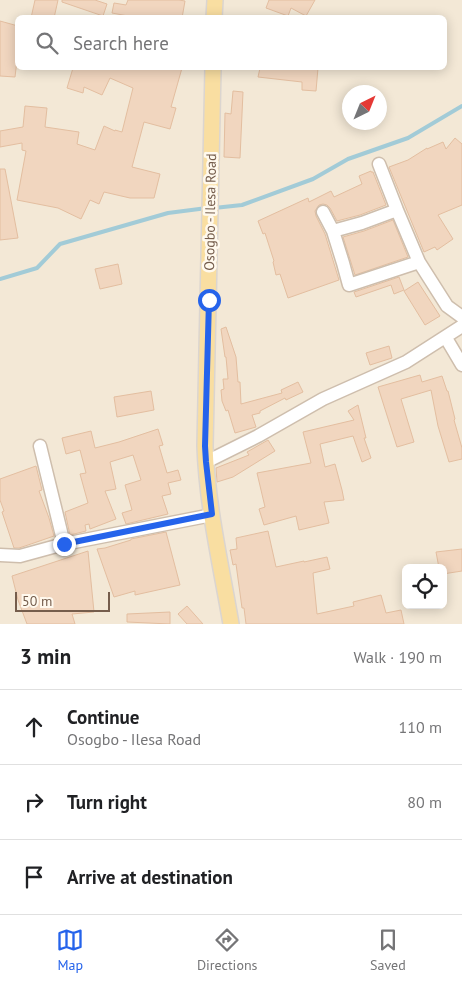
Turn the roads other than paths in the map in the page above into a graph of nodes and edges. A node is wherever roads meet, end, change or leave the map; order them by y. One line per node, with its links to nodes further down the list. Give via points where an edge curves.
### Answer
1 (215, 0): 2 (main road)
2 (214, 15)
3 (213, 70): 14 (main road, Osogbo - Ilesa Road)
4 (380, 164): 5 (street)
5 (397, 210): 7 (street); 8 (street)
6 (323, 212): 7 (street)
7 (333, 231): 8 (street, via 348,285)
8 (419, 262): 9 (street, via 448,306)
9 (462, 317)
10 (462, 326): 11 (street)
11 (446, 338): 12 (street); 14 (street, via 406,362 323,399)
12 (462, 365)
13 (40, 446): 16 (street)
14 (206, 462): 15 (main road, Osogbo - Ilesa Road)
15 (212, 514): 16 (street); 18 (main road, Osogbo - Ilesa Road)
16 (64, 544): 17 (street, via 20,556)
17 (0, 555)
18 (231, 624)

